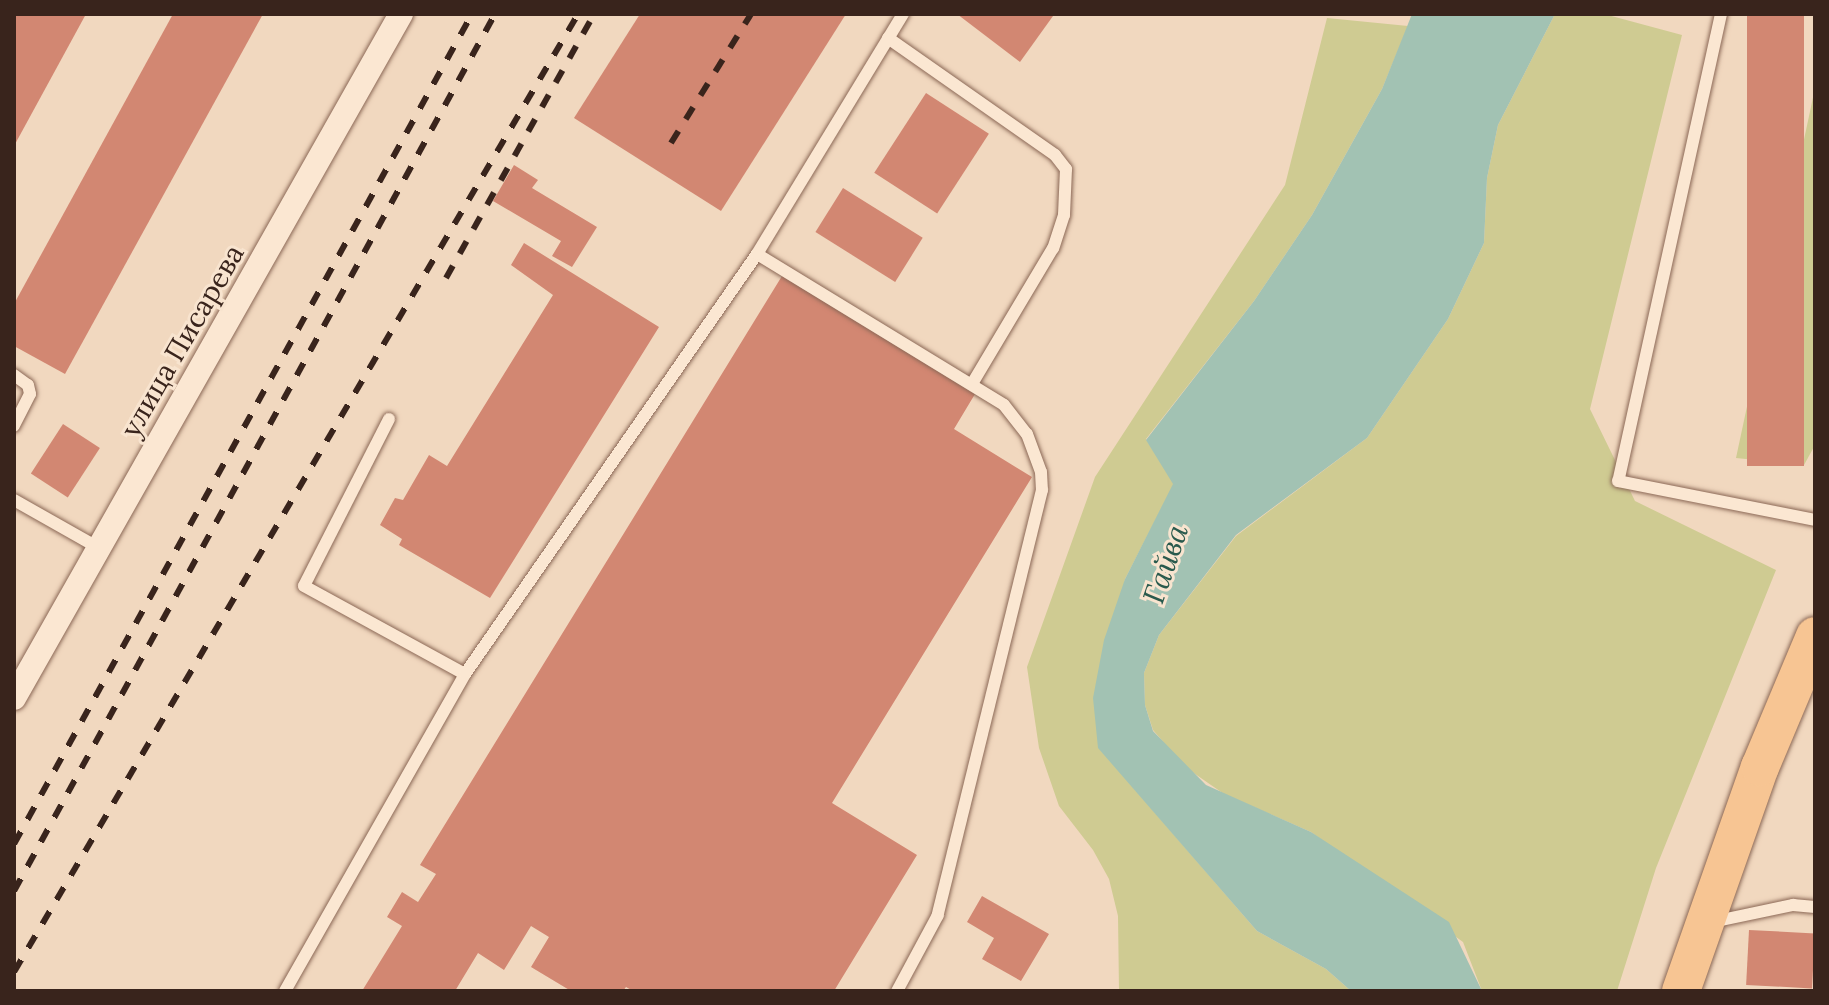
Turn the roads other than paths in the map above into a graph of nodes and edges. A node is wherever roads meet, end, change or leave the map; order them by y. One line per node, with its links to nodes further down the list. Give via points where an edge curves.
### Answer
1 (401, 14): 12 (street, улица Писарева)
2 (903, 14): 4 (lane)
3 (1721, 14): 11 (lane, via 1618,481)
4 (888, 38): 5 (lane); 7 (lane, via 1055,155 1066,169 1060,232)
5 (757, 254): 7 (lane); 14 (lane)
6 (14, 375): 9 (lane, via 28,385 30,394)
7 (972, 384): 19 (lane, via 1016,418 1035,453 1042,490 938,915)
8 (389, 419): 14 (lane, via 304,586)
9 (14, 426)
10 (14, 500): 12 (lane)
11 (1815, 520)
12 (99, 548): 15 (street, улица Писарева)
13 (1815, 636): 17 (main road, via 1760,767)
14 (465, 674): 18 (lane)
15 (14, 698)
16 (1815, 907): 17 (lane, via 1793,905)
17 (1705, 924): 20 (main road)
18 (285, 991)
19 (897, 991)
20 (1681, 991)

